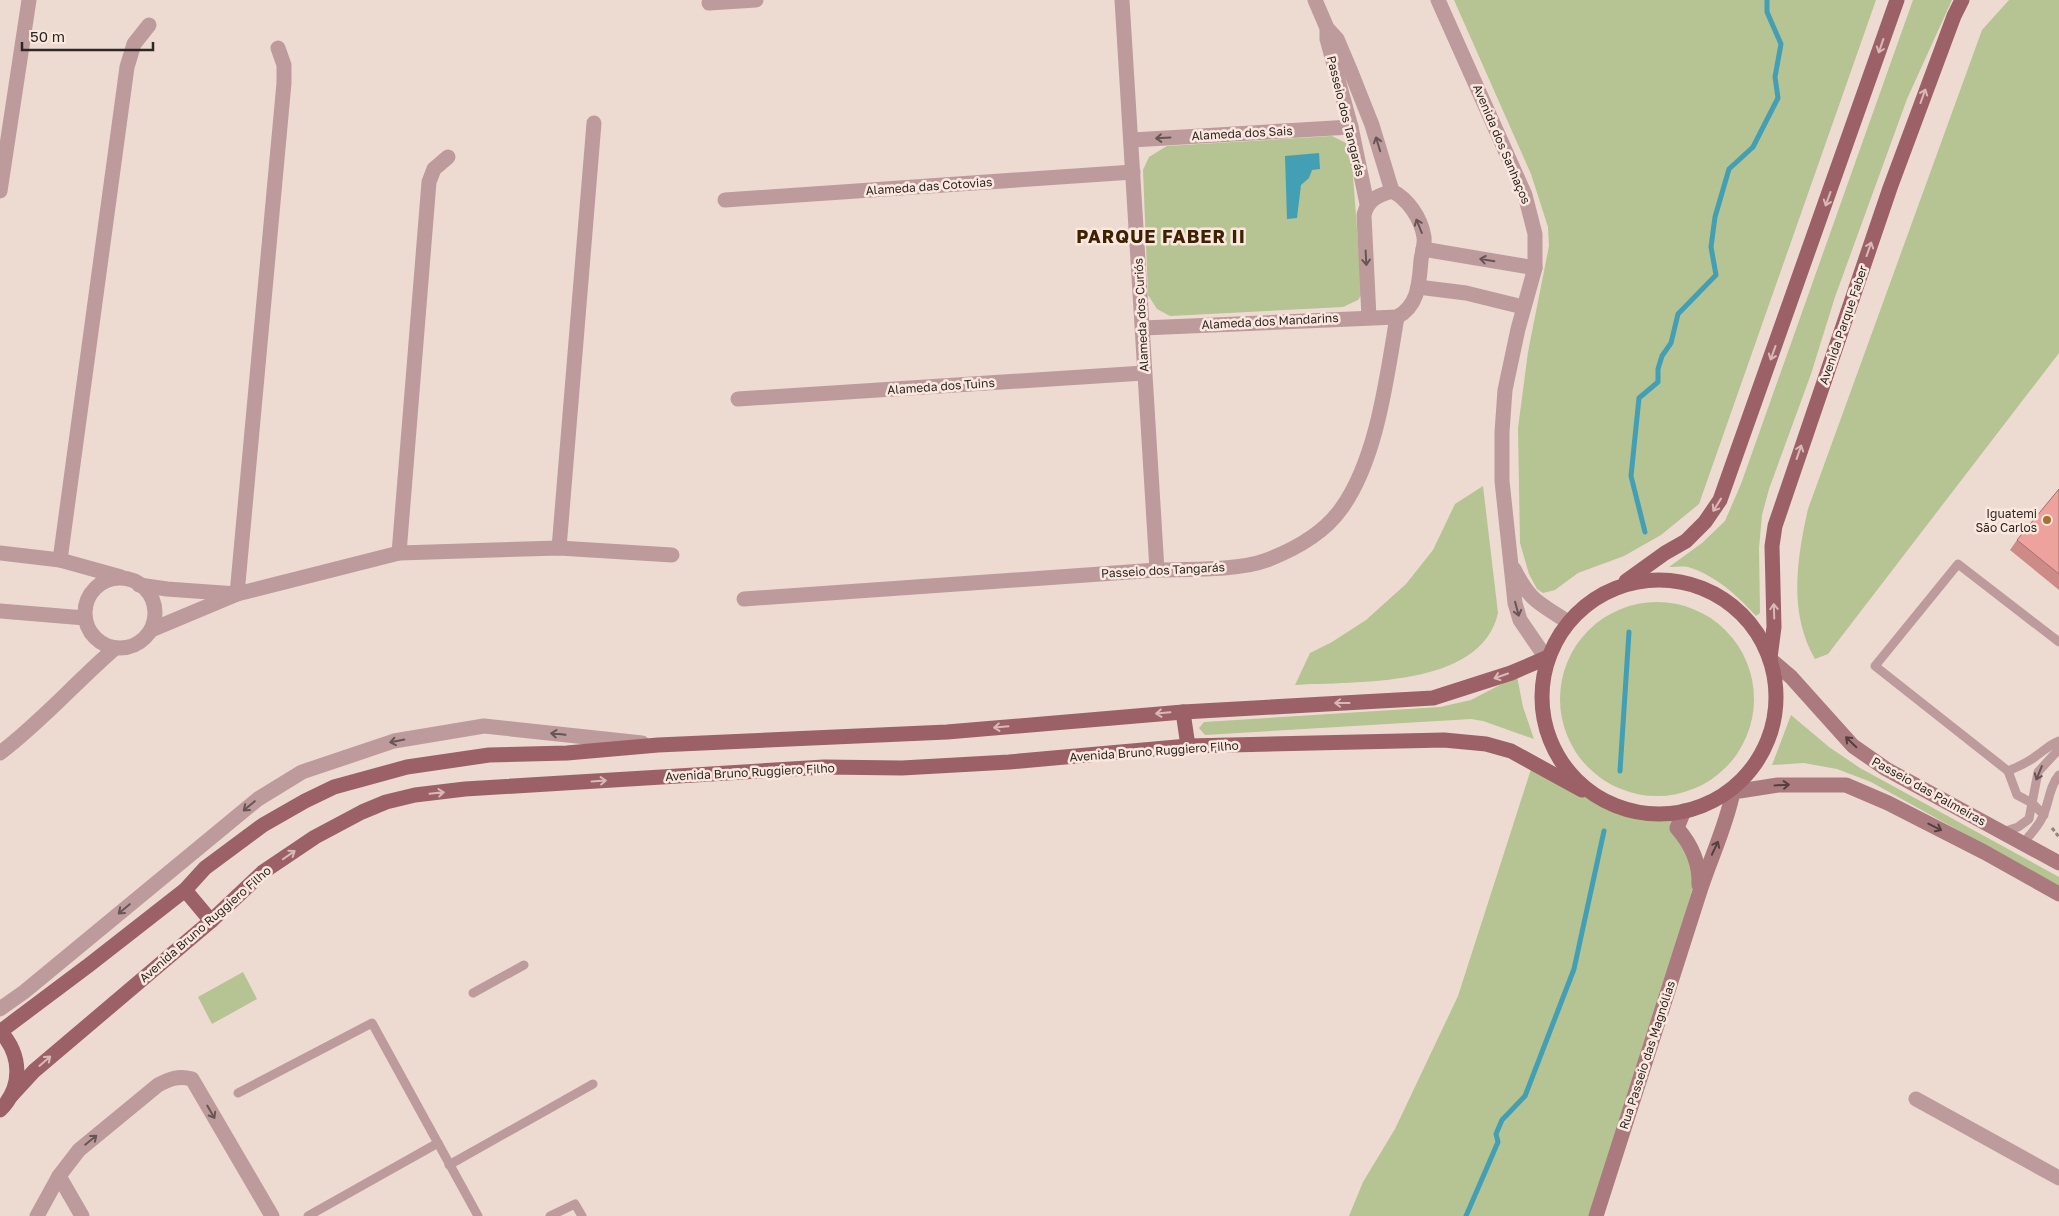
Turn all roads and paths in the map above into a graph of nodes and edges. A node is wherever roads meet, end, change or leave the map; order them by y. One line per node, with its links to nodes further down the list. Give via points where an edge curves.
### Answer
1 (29, 0): 18 (street)
2 (756, 0): 8 (street)
3 (1122, 0): 14 (street, Alameda dos Curiós)
4 (1315, 0): 10 (street, Passeio dos Tangarás)
5 (1438, 0): 22 (street, Avenida dos Sanhaços, via 1525,195 1535,234)
6 (1897, 0): 39 (main road, one-way to 39, via 1720,500 1686,541)
7 (1962, 0): 49 (main road, Avenida Parque Faber, one-way to 7, via 1774,627 1772,546 1775,526 1890,188)
8 (710, 3)
9 (149, 26): 34 (street, via 134,44 127,67)
10 (1327, 28): 13 (street, Passeio dos Tangarás, via 1327,39); 17 (street, Passeio dos Tangarás, one-way to 10, via 1358,90 1337,39)
11 (278, 48): 40 (street, via 284,65 284,83)
12 (594, 123): 30 (street)
13 (1351, 127): 14 (street, Alameda dos Sais, one-way to 14); 20 (street, Passeio dos Tangarás)
14 (1132, 140): 16 (street, Alameda dos Curiós)
15 (448, 157): 32 (street, via 434,169 429,182)
16 (1133, 172): 19 (street, Alameda das Cotovias); 27 (street, Alameda dos Curiós)
17 (1392, 190): 20 (street, via 1376,196); 21 (street, one-way to 17, via 1424,237 1413,210 1403,196)
18 (0, 191)
19 (724, 200)
20 (1367, 204): 25 (street, Passeio dos Tangarás, one-way to 25, via 1364,215)
21 (1422, 249): 22 (street, one-way to 21); 23 (street)
22 (1535, 268): 24 (street, Avenida dos Sanhaços)
23 (1418, 287): 24 (street, via 1466,294); 26 (street, via 1415,300)
24 (1523, 308): 35 (street, Avenida dos Sanhaços, via 1505,390 1502,432 1502,481)
25 (1369, 317): 26 (street, Alameda dos Mandarins); 27 (street, Alameda dos Mandarins)
26 (1397, 317): 36 (street, Passeio dos Tangarás, via 1387,377 1370,446 1356,483 1341,510 1309,539 1266,561 1213,569)
27 (1143, 328): 28 (street, Alameda dos Curiós)
28 (1144, 373): 29 (street, Alameda dos Tuins); 36 (street, Alameda dos Curiós)
29 (738, 399)
30 (559, 548): 32 (street); 33 (street)
31 (0, 553): 34 (street)
32 (399, 553): 40 (street)
33 (672, 555)
34 (60, 560): 37 (street)
35 (1510, 561): 44 (street, Avenida dos Sanhaços, via 1528,595); 48 (street, Avenida dos Sanhaços, one-way to 48, via 1511,583 1520,620)
36 (1157, 570): 41 (street, Passeio dos Tangarás)
37 (122, 578): 38 (street); 43 (street, via 106,581 97,587 86,606)
38 (139, 585): 40 (street); 45 (street, via 152,600)
39 (1621, 585): 44 (main road, via 1592,600); 49 (main road, via 1661,579 1701,587 1736,608 1762,640)
40 (237, 594): 45 (street)
41 (744, 599)
42 (0, 611): 43 (street)
43 (85, 618): 47 (street, via 95,638)
44 (1568, 622): 48 (main road)
45 (151, 630): 47 (street, via 135,644)
46 (2059, 642): 56 (lane, via 1958,564 1875,666)
47 (114, 649): 55 (street, via 24,735)
48 (1546, 658): 50 (main road, Avenida Bruno Ruggiero Filho, one-way to 50, via 1433,698); 58 (main road, via 1542,706 1548,734 1560,759)
49 (1770, 659): 59 (main road, via 1776,690 1772,726 1759,758); 63 (street, Passeio das Palmeiras, one-way to 49, via 1886,769 1854,746 1791,677)
50 (1183, 712): 52 (main road, Avenida Bruno Ruggiero Filho, one-way to 52, via 946,732); 53 (main road)
51 (2059, 741): 56 (lane, via 2047,745 2036,756)
52 (658, 744): 66 (main road, Avenida Bruno Ruggiero Filho, via 566,753 489,755 368,776 334,787 263,826 205,868); 72 (street, Avenida Bruno Ruggiero Filho, one-way to 72, via 484,726 394,741 302,772 258,799)
53 (1188, 746): 58 (main road, Avenida Bruno Ruggiero Filho, via 1465,741 1511,751); 69 (main road, Avenida Bruno Ruggiero Filho, one-way to 53, via 263,872 315,836 386,802 415,795 465,789 824,767 902,768 1009,762)
54 (2059, 749): 60 (lane, one-way to 60, via 2038,772)
55 (0, 753)
56 (2008, 771): 60 (lane, via 2017,795)
57 (2059, 775): 62 (lane, via 2049,794)
58 (1582, 790): 61 (main road, Avenida Bruno Ruggiero Filho, via 1630,810 1654,814)
59 (1733, 792): 61 (main road, Avenida Bruno Ruggiero Filho); 67 (street, Rua Passeio das Magnólias, one-way to 59, via 1727,822); 68 (street, one-way to 68, via 1778,785 1846,785 1888,802)
60 (2032, 803): 62 (lane); 63 (lane, via 2029,819)
61 (1684, 811): 67 (street, Rua Passeio das Magnólias, via 1677,828 1696,858)
62 (2044, 815): 64 (lane)
63 (2003, 832): 64 (street, Passeio das Palmeiras)
64 (2023, 843): 65 (street, Passeio das Palmeiras)
65 (2059, 863)
66 (185, 890): 69 (main road); 73 (main road, Avenida Bruno Ruggiero Filho)
67 (1699, 894): 90 (street, Rua Passeio das Magnólias)
68 (2059, 894)
69 (211, 921): 76 (main road, Avenida Bruno Ruggiero Filho, one-way to 69, via 34,1071)
70 (524, 965): 71 (lane)
71 (473, 993)
72 (0, 1009)
73 (0, 1031): 76 (main road, Avenida Bruno Ruggiero Filho, via 10,1042 17,1062 16,1083)
74 (593, 1084): 80 (lane)
75 (238, 1093): 79 (lane, via 372,1024)
76 (11, 1096): 78 (main road, Avenida Bruno Ruggiero Filho)
77 (1916, 1099): 82 (street)
78 (0, 1110)
79 (438, 1143): 80 (lane); 86 (lane)
80 (449, 1164): 87 (lane)
81 (59, 1176): 83 (street); 84 (street); 85 (street, one-way to 85, via 79,1150 158,1085 182,1076 192,1079)
82 (2059, 1178)
83 (37, 1216)
84 (82, 1216)
85 (272, 1216)
86 (308, 1216)
87 (478, 1216)
88 (550, 1216): 89 (lane, via 576,1204)
89 (582, 1216)
90 (1596, 1216)

